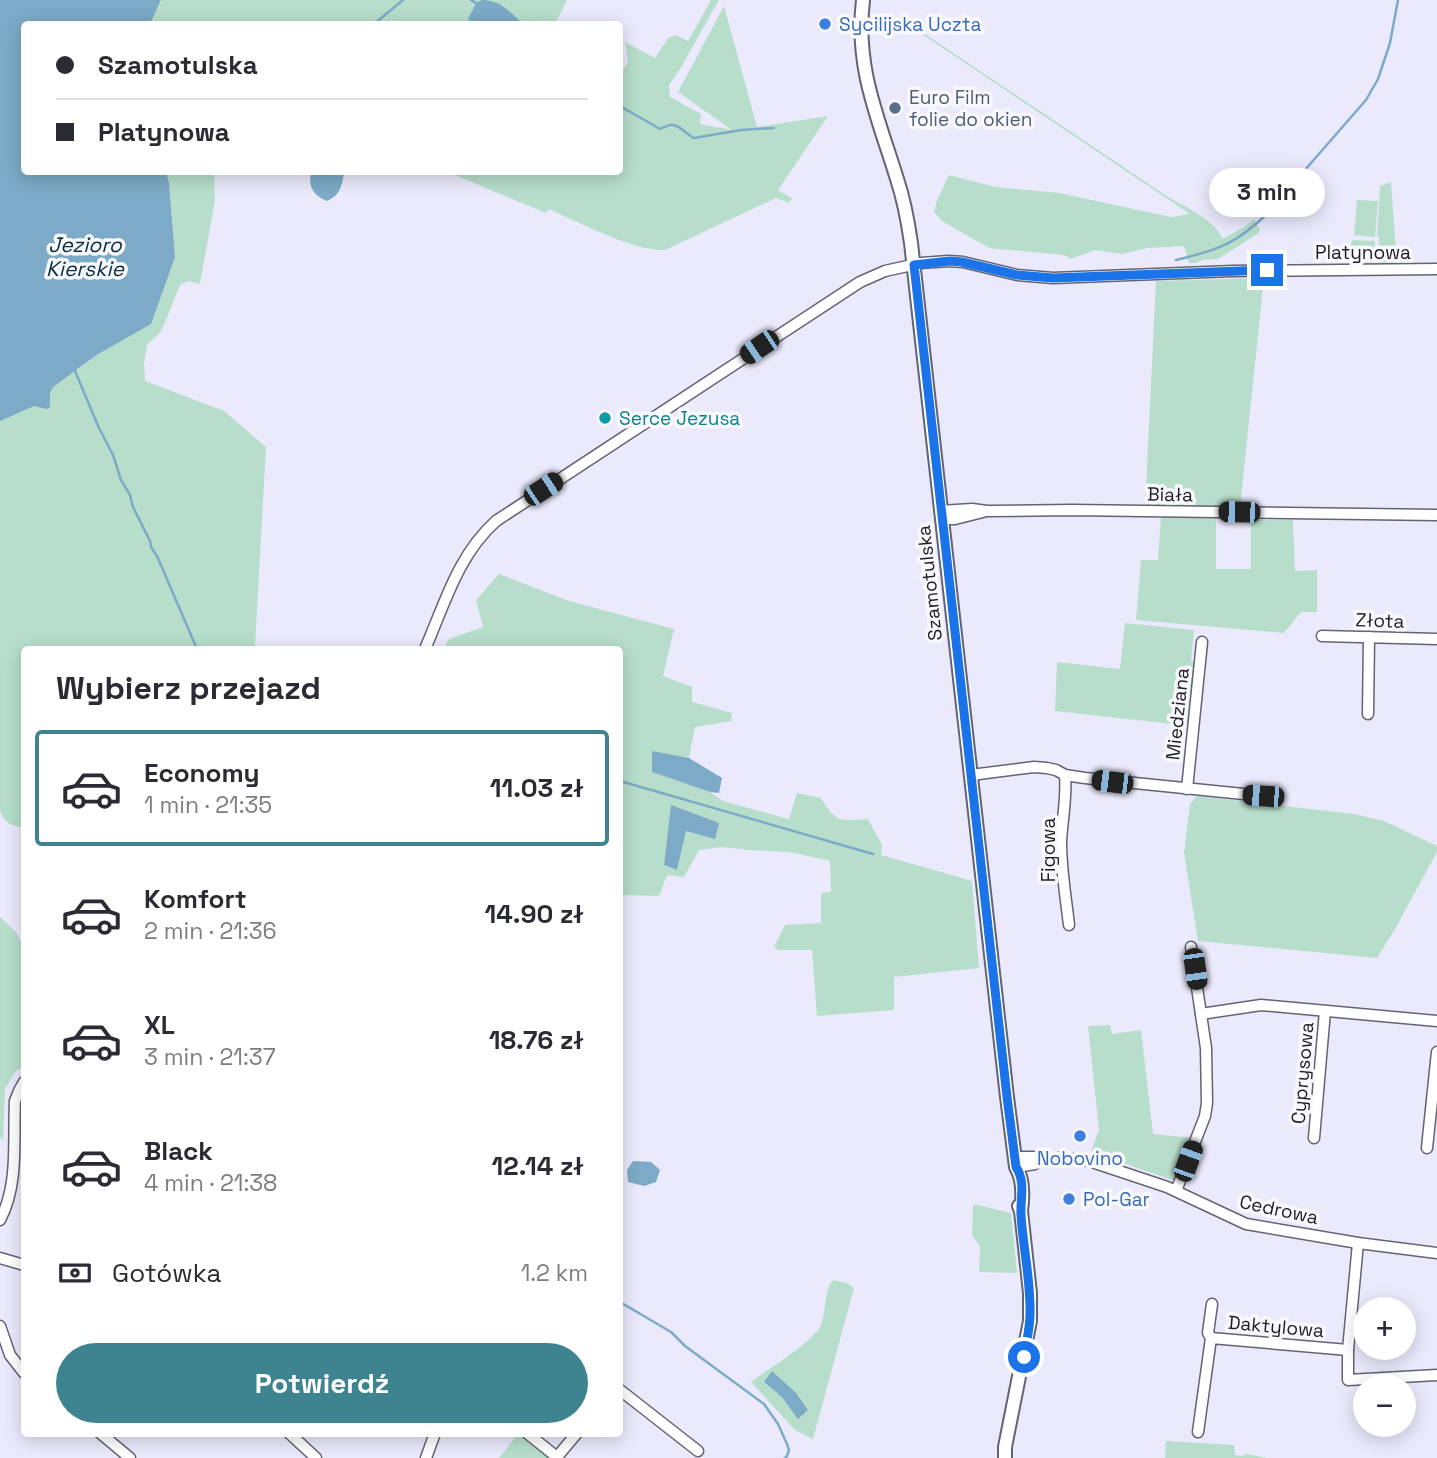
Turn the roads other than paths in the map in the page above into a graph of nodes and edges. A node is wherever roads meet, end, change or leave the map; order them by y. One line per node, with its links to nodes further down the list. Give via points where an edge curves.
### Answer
1 (863, 0): 2 (street, Szamotulska, via 865,72 898,181)
2 (914, 265): 3 (street, Platynowa, via 950,261 1053,278); 4 (street, Szamotulska); 10 (street, Platynowa, via 860,282 496,521 466,557)
3 (1437, 269)
4 (941, 515): 5 (street, Biała, via 972,509); 12 (street, Szamotulska)
5 (1437, 515)
6 (1322, 636): 7 (street, Złota)
7 (1369, 637): 8 (street, Złota); 11 (street)
8 (1437, 639)
9 (1202, 642): 14 (street, Miedziana)
10 (426, 646)
11 (1368, 714)
12 (971, 775): 13 (street, via 1034,767); 25 (street, Szamotulska)
13 (1065, 775): 14 (street); 16 (street, Figowa, via 1061,851)
14 (1187, 789): 15 (street)
15 (1263, 796)
16 (1069, 925)
17 (1191, 947): 19 (street)
18 (1325, 1011): 19 (street, Cyprysowa, via 1261,1005); 20 (street, Cyprysowa); 23 (street, Cyprysowa)
19 (1201, 1014): 26 (street, via 1206,1109)
20 (1437, 1021)
21 (1437, 1052): 24 (street)
22 (21, 1087): 27 (street, via 15,1101 10,1197)
23 (1314, 1138)
24 (1427, 1148)
25 (1016, 1162): 26 (street, Cedrowa, via 1089,1161); 46 (street, Szamotulska, via 1023,1192 1030,1321)
26 (1176, 1191): 28 (street, Cedrowa, via 1246,1224)
27 (0, 1220)
28 (1358, 1243): 29 (street, Cedrowa); 35 (street)
29 (1437, 1253)
30 (0, 1258): 31 (street)
31 (21, 1264)
32 (1212, 1304): 34 (street)
33 (0, 1326): 36 (street, via 10,1355)
34 (1211, 1338): 35 (street, Daktylowa); 39 (street, Daktylowa)
35 (1348, 1350): 37 (street, via 1348,1380)
36 (21, 1369)
37 (1437, 1375)
38 (623, 1392): 45 (street)
39 (1198, 1432)
40 (105, 1437): 47 (street)
41 (293, 1437): 48 (street)
42 (434, 1437): 49 (street)
43 (532, 1437): 50 (street)
44 (574, 1437): 50 (street)
45 (698, 1451)
46 (1003, 1454)
47 (130, 1458)
48 (316, 1458)
49 (426, 1458)
50 (558, 1458)

